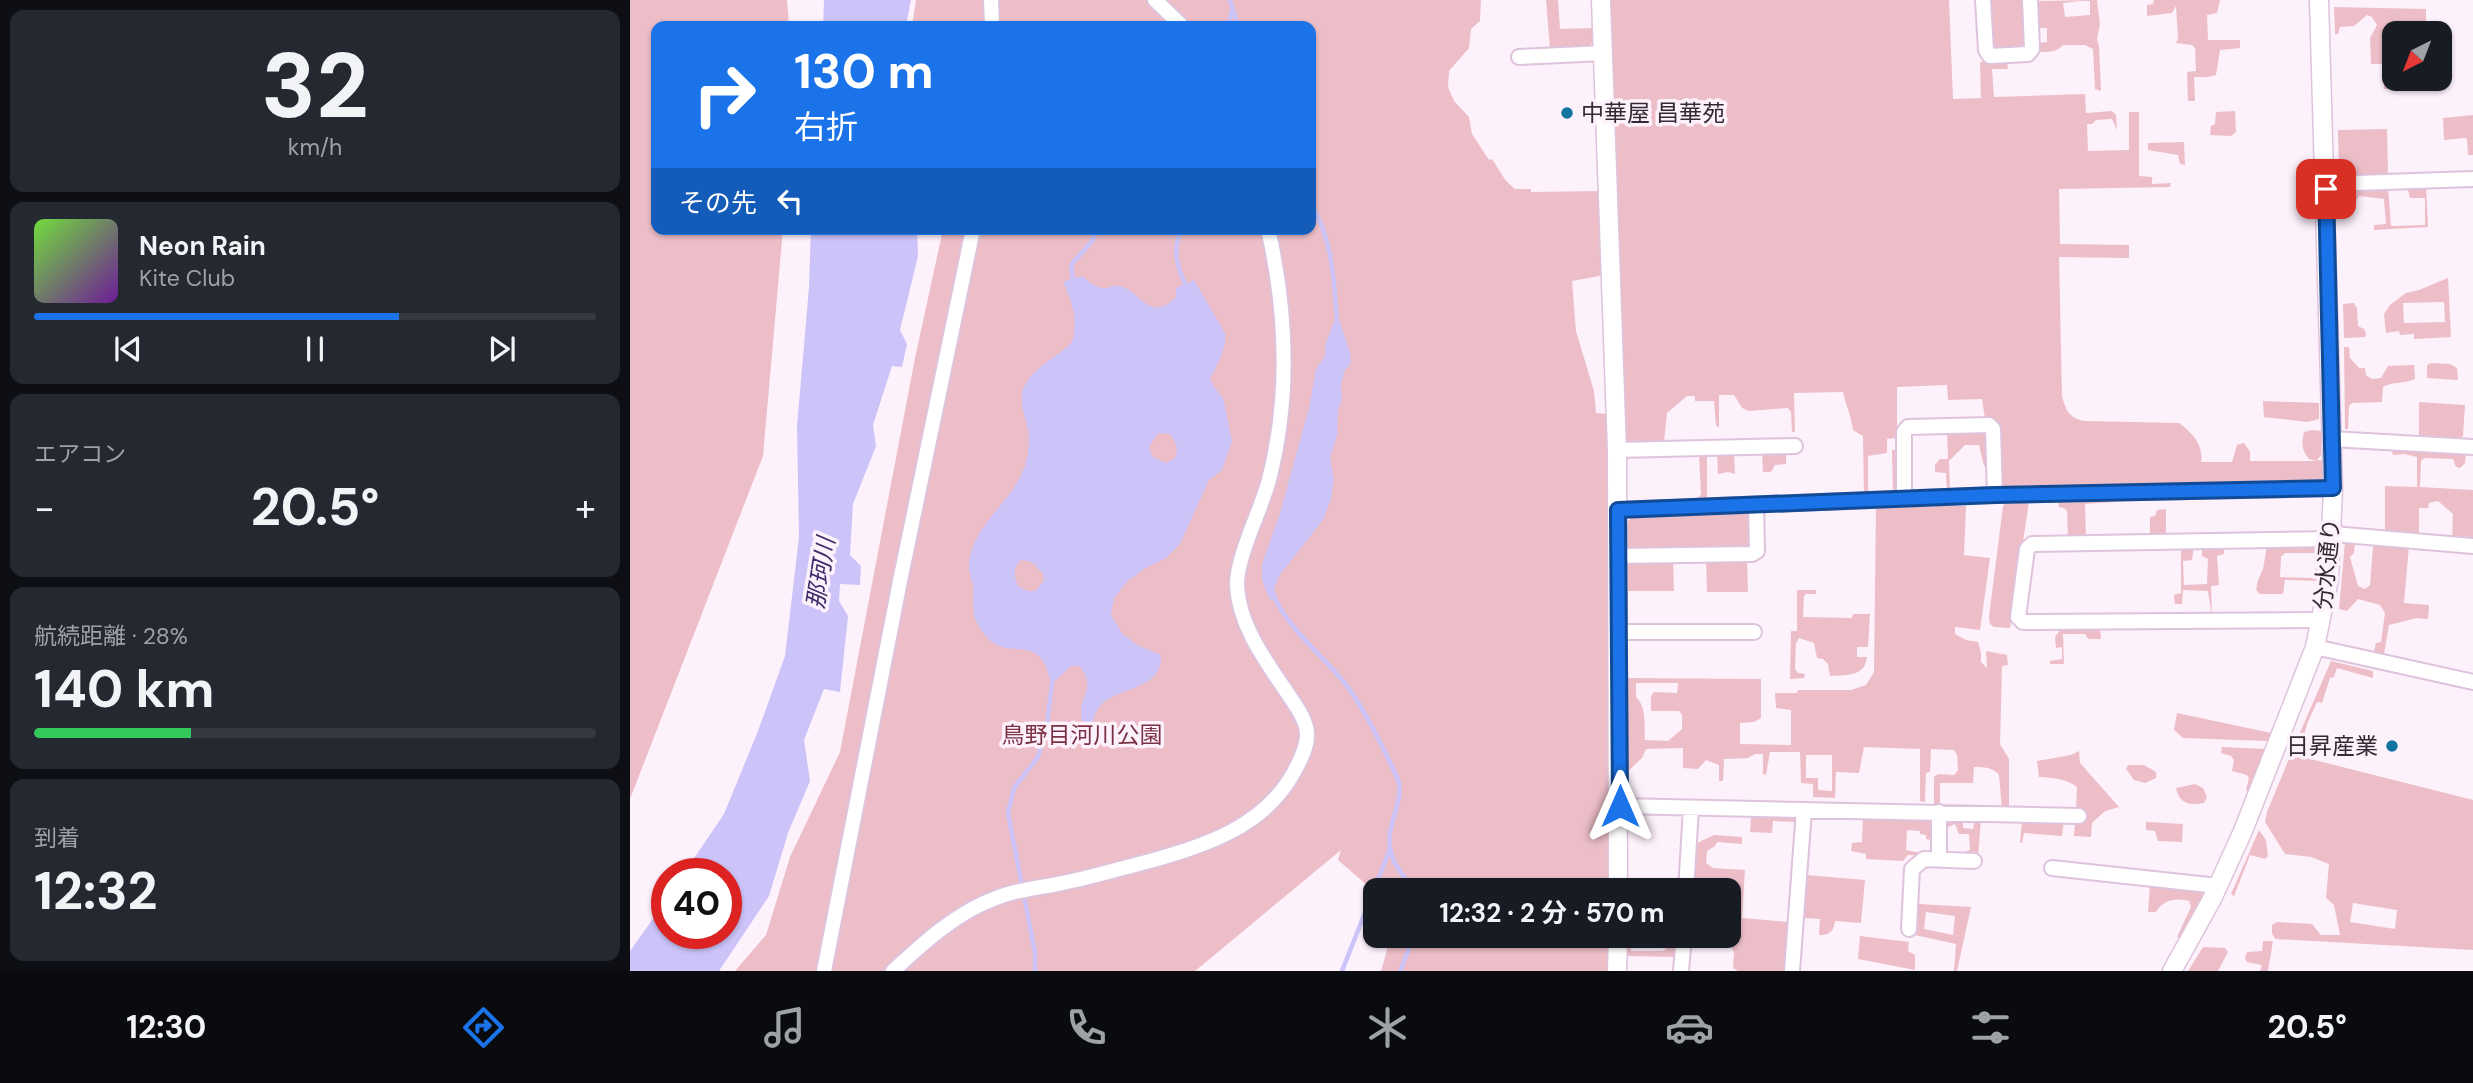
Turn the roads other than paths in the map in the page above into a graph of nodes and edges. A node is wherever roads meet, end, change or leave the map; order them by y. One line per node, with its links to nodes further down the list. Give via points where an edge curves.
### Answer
1 (991, 0): 7 (street)
2 (1155, 0): 8 (street)
3 (1601, 0): 9 (street)
4 (1983, 0): 5 (street, via 1990,57 2028,54 2032,48)
5 (2030, 0)
6 (2319, 0): 12 (street, 分水通り)
7 (992, 21)
8 (1177, 21)
9 (1604, 53): 10 (street); 18 (street)
10 (1518, 57)
11 (2473, 179): 12 (street)
12 (2326, 184): 15 (street, 分水通り)
13 (972, 235): 46 (street)
14 (1269, 235): 47 (street, via 1283,338 1283,394 1278,445 1237,587 1256,646 1299,711 1307,732 1303,756 1272,802 1222,838 973,908)
15 (2331, 439): 17 (street); 19 (street, 分水通り)
16 (1795, 446): 18 (street)
17 (2473, 447)
18 (1617, 450): 23 (street)
19 (2333, 488): 20 (street); 24 (street, 分水通り)
20 (1995, 495): 21 (street); 21 (street, via 1993,429 1989,425 1922,427 1904,432)
21 (1904, 499): 22 (street)
22 (1756, 505): 23 (street); 26 (street, via 1756,551 1752,554)
23 (1618, 510): 26 (street)
24 (2333, 536): 25 (street); 27 (street, 分水通り); 27 (street, via 2032,544 2027,549 2018,617 2023,622)
25 (2473, 547)
26 (1618, 556): 28 (street)
27 (2322, 620): 30 (street, 分水通り)
28 (1619, 632): 29 (street); 32 (street)
29 (1754, 632)
30 (2315, 647): 31 (street); 42 (street, 分水通り)
31 (2473, 682)
32 (1620, 806): 33 (street); 40 (street)
33 (1692, 808): 34 (street); 41 (street)
34 (1804, 810): 35 (street); 50 (street)
35 (1939, 813): 36 (street); 37 (street)
36 (2079, 816)
37 (1939, 859): 38 (street); 43 (street, via 1924,859 1912,869)
38 (1974, 861)
39 (2052, 868): 42 (street)
40 (1618, 878)
41 (1687, 878)
42 (2218, 886): 51 (street, 分水通り)
43 (1909, 929)
44 (1618, 948): 48 (street)
45 (1683, 948): 49 (street)
46 (824, 971)
47 (893, 971)
48 (1617, 971)
49 (1681, 971)
50 (1792, 971)
51 (2172, 971)

